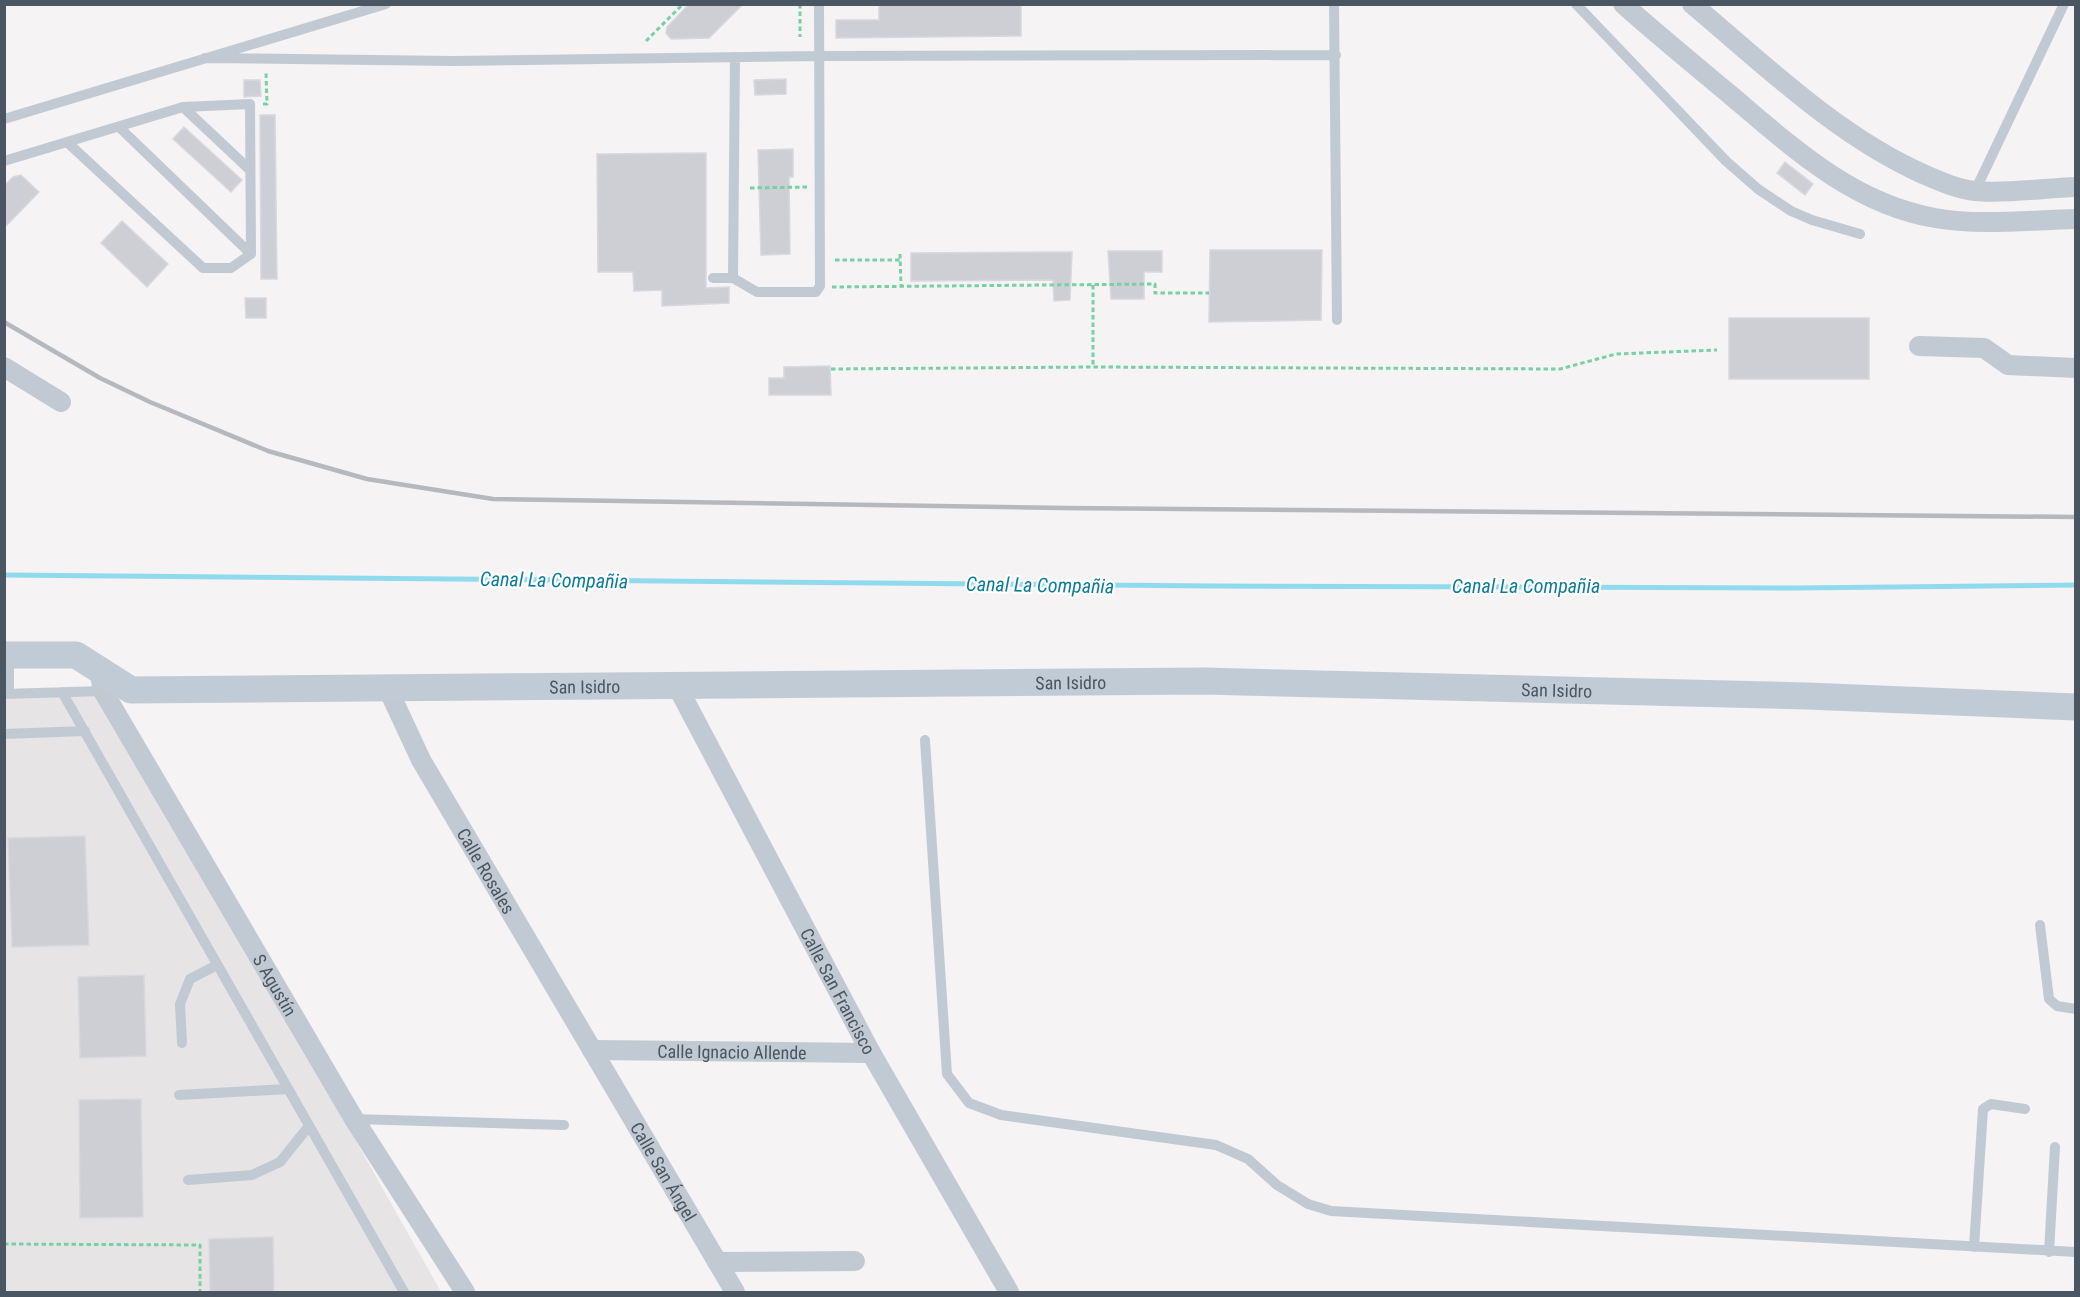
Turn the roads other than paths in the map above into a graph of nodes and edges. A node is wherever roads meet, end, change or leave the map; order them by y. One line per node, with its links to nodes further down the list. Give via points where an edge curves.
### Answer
1 (386, 4): 11 (lane)
2 (819, 4): 9 (lane)
3 (1334, 4): 8 (lane)
4 (1576, 4): 21 (lane, via 1726,161 1758,189 1791,211)
5 (1623, 4): 20 (street, via 1805,158 1848,187 1898,209 1935,218 1971,222)
6 (1692, 4): 19 (street, via 1831,119 1871,147 1944,183)
7 (2064, 4): 19 (lane)
8 (1336, 55): 9 (lane); 25 (lane)
9 (819, 56): 10 (lane); 24 (lane, via 820,286 816,292 757,292)
10 (735, 57): 11 (lane, via 453,61); 24 (lane)
11 (205, 58): 13 (lane)
12 (183, 107): 14 (lane); 17 (lane); 17 (lane, via 250,104)
13 (4, 118)
14 (119, 127): 15 (lane); 22 (lane)
15 (68, 143): 16 (lane); 22 (lane, via 203,268 231,268)
16 (4, 161)
17 (250, 170): 22 (lane)
18 (2066, 187): 19 (street); 20 (street)
19 (1975, 191)
20 (2067, 219)
21 (1860, 234)
22 (251, 254)
23 (713, 278): 24 (lane)
24 (733, 278)
25 (1337, 320)
26 (1919, 346): 28 (street, via 1984,348 2008,365)
27 (4, 367): 29 (street)
28 (2076, 368)
29 (61, 402)
30 (7, 655): 31 (main road); 35 (lane)
31 (93, 672): 33 (main road, San Isidro, via 131,690); 34 (lane); 49 (street, S Agustín)
32 (677, 686): 33 (main road, San Isidro); 36 (main road, San Isidro, via 1203,681); 45 (street, Calle San Francisco)
33 (388, 689): 44 (street, Calle Rosales, via 421,760)
34 (62, 693): 35 (lane); 37 (lane)
35 (7, 694)
36 (2076, 707)
37 (85, 732): 38 (lane); 41 (lane)
38 (4, 734)
39 (925, 740): 54 (lane, via 947,1074 969,1103 1002,1115 1216,1145 1248,1159 1277,1185 1308,1204 1331,1211)
40 (2040, 925): 42 (lane, via 2049,999 2057,1006)
41 (217, 965): 43 (lane, via 190,979 180,1004); 46 (lane)
42 (2076, 1009)
43 (182, 1043)
44 (592, 1050): 45 (street, Calle Ignacio Allende); 58 (street, Calle San Ángel)
45 (871, 1053): 62 (street, Calle San Francisco)
46 (288, 1089): 47 (lane); 51 (lane)
47 (179, 1095)
48 (2025, 1109): 54 (lane, via 1991,1104 1983,1109)
49 (354, 1119): 50 (lane); 60 (street, S Agustín)
50 (564, 1125)
51 (309, 1126): 53 (lane, via 280,1162 252,1175); 59 (lane)
52 (2055, 1147): 55 (lane)
53 (188, 1180)
54 (1974, 1247): 55 (lane)
55 (2049, 1252): 56 (lane)
56 (2076, 1252)
57 (855, 1261): 58 (street)
58 (717, 1262): 61 (street, Calle San Ángel)
59 (404, 1293)
60 (465, 1293)
61 (735, 1293)
62 (1009, 1293)

